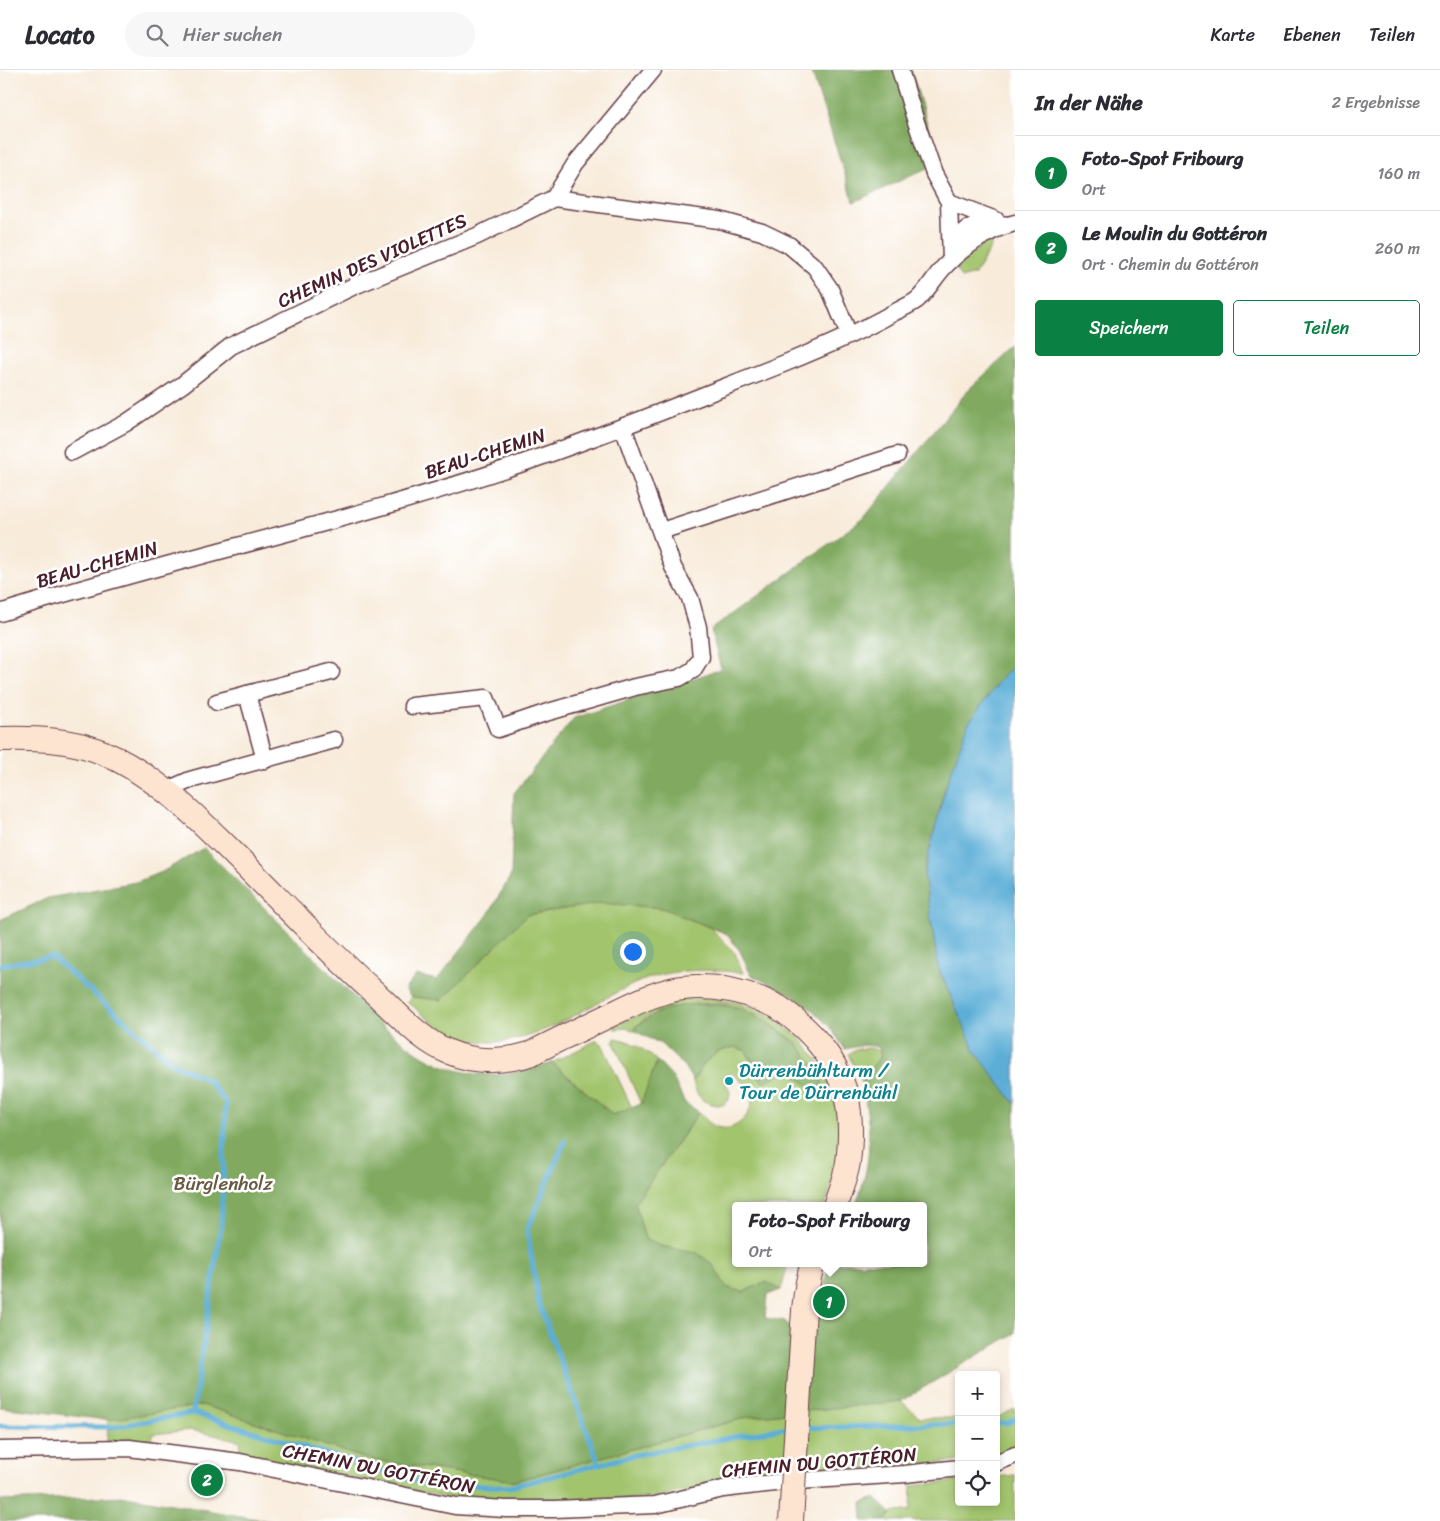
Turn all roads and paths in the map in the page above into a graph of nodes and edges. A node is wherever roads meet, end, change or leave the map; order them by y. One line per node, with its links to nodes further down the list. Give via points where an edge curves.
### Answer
1 (653, 70): 3 (street, via 575,164)
2 (900, 70): 4 (street, via 934,174)
3 (554, 198): 7 (street, via 719,220 762,232 789,245 815,268 830,289); 9 (street, CHEMIN DES VIOLETTES, via 477,236 354,286 231,346 126,423)
4 (949, 202): 5 (street, BEAU-CHEMIN); 6 (street)
5 (1011, 224): 6 (street, BEAU-CHEMIN, via 982,237)
6 (951, 260): 7 (street, BEAU-CHEMIN, via 917,300)
7 (849, 335): 8 (street, BEAU-CHEMIN)
8 (623, 427): 11 (street); 12 (street, BEAU-CHEMIN, via 519,464 389,504)
9 (72, 452)
10 (896, 455): 11 (street)
11 (661, 532): 16 (street, via 673,567 690,598 698,627 700,657 693,670 680,678 634,687 498,729 486,698)
12 (0, 613)
13 (331, 672): 14 (street)
14 (247, 694): 15 (street); 19 (street)
15 (217, 702)
16 (412, 706)
17 (0, 739): 20 (main road, via 54,740 104,753)
18 (334, 740): 19 (street)
19 (265, 760): 20 (street, via 190,780)
20 (165, 791): 21 (main road, via 210,830 357,977 423,1037 449,1052 497,1060 530,1054 648,997 681,988 722,988 743,992 777,1006 824,1049 844,1089 849,1112 848,1164)
21 (836, 1202)
22 (812, 1267): 27 (main road, bridge, via 804,1299)
23 (0, 1450): 26 (street, CHEMIN DU GOTTÉRON, via 129,1448 240,1462 455,1506 506,1509 655,1505 724,1489)
24 (1015, 1455): 25 (street)
25 (1000, 1461)
26 (955, 1468)
27 (791, 1521)

